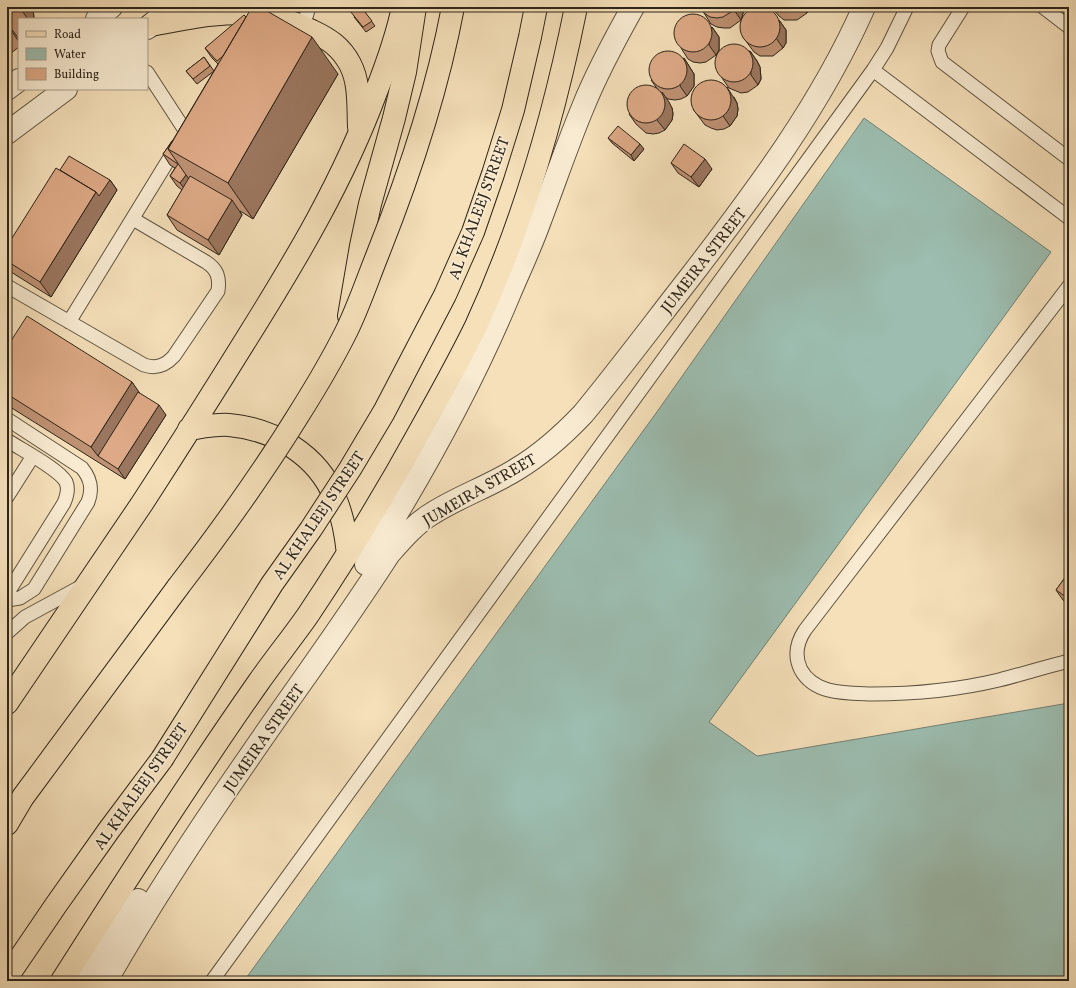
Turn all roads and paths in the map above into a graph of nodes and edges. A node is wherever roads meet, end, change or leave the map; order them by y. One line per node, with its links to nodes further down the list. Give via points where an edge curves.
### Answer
1 (111, 7): 15 (street)
2 (174, 7): 16 (street)
3 (403, 7): 26 (main road, via 388,62)
4 (415, 7): 33 (main road, bridge, via 403,79 361,246)
5 (453, 7): 33 (main road, bridge, via 434,92 414,156 396,210)
6 (536, 7): 47 (main road, AL KHALEEJ STREET, bridge, via 512,110 473,232 445,295 387,405 350,469 272,584 162,759 104,836)
7 (576, 7): 39 (main road, via 545,136 519,219 496,279 450,377 391,484)
8 (633, 7): 49 (street, JUMEIRA STREET, via 583,106 541,220 474,373 394,520 349,591 206,798)
9 (864, 7): 50 (street, JUMEIRA STREET, via 814,103 759,186 583,414 558,439 518,469 432,513 389,554 183,855)
10 (907, 7): 18 (lane)
11 (963, 7): 27 (lane, via 939,45 938,51 942,62)
12 (1043, 7): 17 (lane)
13 (240, 10): 14 (main road, via 272,16); 16 (main road)
14 (307, 17): 26 (main road, via 336,44 350,65 358,90)
15 (98, 18)
16 (149, 26)
17 (1069, 27)
18 (873, 70): 28 (lane); 51 (lane)
19 (148, 74): 24 (lane)
20 (18, 81): 21 (street)
21 (7, 89)
22 (65, 90): 25 (street)
23 (193, 120): 24 (lane)
24 (186, 132): 29 (lane)
25 (7, 133)
26 (360, 133): 35 (main road, via 327,203 302,248)
27 (1069, 159)
28 (1069, 218)
29 (133, 219): 32 (lane); 32 (lane, via 213,266 219,282 218,290 174,356 158,367 144,365)
30 (7, 286): 32 (lane)
31 (1069, 286): 44 (lane, via 805,630 797,648 797,658 804,676 820,688 859,694 929,692 964,687)
32 (69, 322)
33 (347, 331): 46 (main road, bridge, via 280,445 247,494 23,797)
34 (7, 419): 42 (lane, via 82,468 90,480 91,488 88,502 34,589 20,598)
35 (189, 429): 39 (main road, via 228,425 247,427 265,432 299,451 325,479 335,496); 40 (main road)
36 (7, 440): 37 (lane)
37 (33, 456): 38 (lane); 41 (lane, via 63,478 68,490 67,496)
38 (7, 497)
39 (348, 554): 48 (main road, via 186,788)
40 (89, 582): 43 (lane, via 25,617); 45 (main road)
41 (7, 594)
42 (7, 600)
43 (7, 633)
44 (1069, 661)
45 (7, 703)
46 (7, 824)
47 (7, 977)
48 (62, 981)
49 (85, 981)
50 (106, 981)
51 (212, 981)

